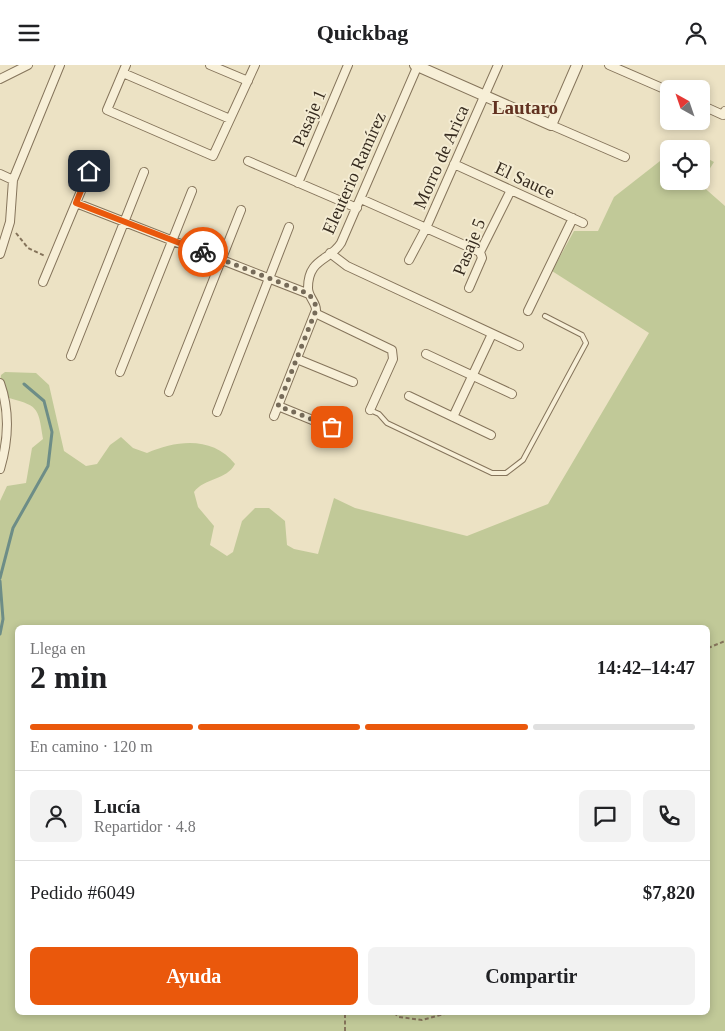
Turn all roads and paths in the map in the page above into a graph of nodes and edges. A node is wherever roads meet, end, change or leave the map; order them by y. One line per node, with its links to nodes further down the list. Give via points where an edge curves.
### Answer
1 (28, 65): 11 (street)
2 (60, 65): 25 (street)
3 (210, 65): 12 (street)
4 (255, 65): 12 (street)
5 (348, 65): 26 (street, Pasaje 1)
6 (417, 65): 14 (street); 29 (street, Eleuterio Ramírez)
7 (498, 65): 14 (street, Morro de Arica)
8 (577, 65): 18 (street)
9 (608, 65): 13 (street)
10 (124, 69): 17 (street); 17 (street, via 107,110 213,156)
11 (0, 79)
12 (248, 81): 17 (street)
13 (660, 87)
14 (485, 95): 18 (street); 22 (street, Morro de Arica)
15 (710, 108): 16 (street)
16 (724, 113)
17 (230, 119)
18 (551, 125): 20 (street)
19 (96, 155): 30 (street)
20 (625, 157)
21 (248, 161): 26 (street)
22 (454, 164): 27 (street, El Sauce); 38 (street, Morro de Arica)
23 (144, 173): 34 (street)
24 (0, 174): 25 (street)
25 (13, 179): 35 (street)
26 (298, 183): 31 (street)
27 (511, 190): 33 (street, El Sauce); 40 (street, Pasaje 5)
28 (192, 191): 39 (street)
29 (361, 199): 31 (street, Eleuterio Ramírez); 38 (street)
30 (76, 203): 34 (street); 43 (street)
31 (357, 208): 41 (street, Eleuterio Ramírez, via 341,243)
32 (241, 210): 44 (street)
33 (573, 218): 36 (street, El Sauce); 50 (street)
34 (124, 221): 39 (street); 56 (street)
35 (10, 222): 42 (street); 43 (path, via 20,241)
36 (583, 223)
37 (289, 227): 46 (street)
38 (426, 228): 40 (street); 45 (street, Morro de Arica)
39 (172, 241): 44 (street); 58 (street)
40 (480, 252): 48 (street, Pasaje 5, via 482,258)
41 (330, 253): 49 (street, Eleuterio Ramírez, via 314,267); 53 (street, via 347,266)
42 (0, 254)
43 (52, 259): 47 (street)
44 (221, 259): 46 (street); 62 (street)
45 (409, 260)
46 (269, 278): 49 (street); 67 (street)
47 (43, 282)
48 (469, 288)
49 (309, 294): 51 (street, Eleuterio Ramírez, via 315,303)
50 (528, 311)
51 (315, 313): 57 (street); 66 (street, via 392,350 393,359)
52 (545, 315): 66 (lane, via 582,335 586,345 526,455 511,471 492,473 387,423)
53 (492, 334): 54 (street); 59 (street)
54 (519, 346)
55 (426, 355): 59 (street)
56 (71, 356)
57 (297, 359): 60 (street); 65 (street)
58 (120, 372)
59 (472, 376): 63 (street); 69 (street)
60 (353, 382)
61 (0, 383): 72 (street, via 7,419 6,451)
62 (170, 392)
63 (512, 394)
64 (409, 396): 69 (street)
65 (278, 406): 68 (street); 70 (street)
66 (370, 410)
67 (217, 412)
68 (274, 416)
69 (453, 417): 71 (street)
70 (332, 427)
71 (491, 435)
72 (0, 469)
73 (725, 641): 74 (path)
74 (710, 647)
75 (345, 1015): 78 (path)
76 (396, 1015): 77 (path, via 422,1020)
77 (441, 1015)
78 (345, 1031)

